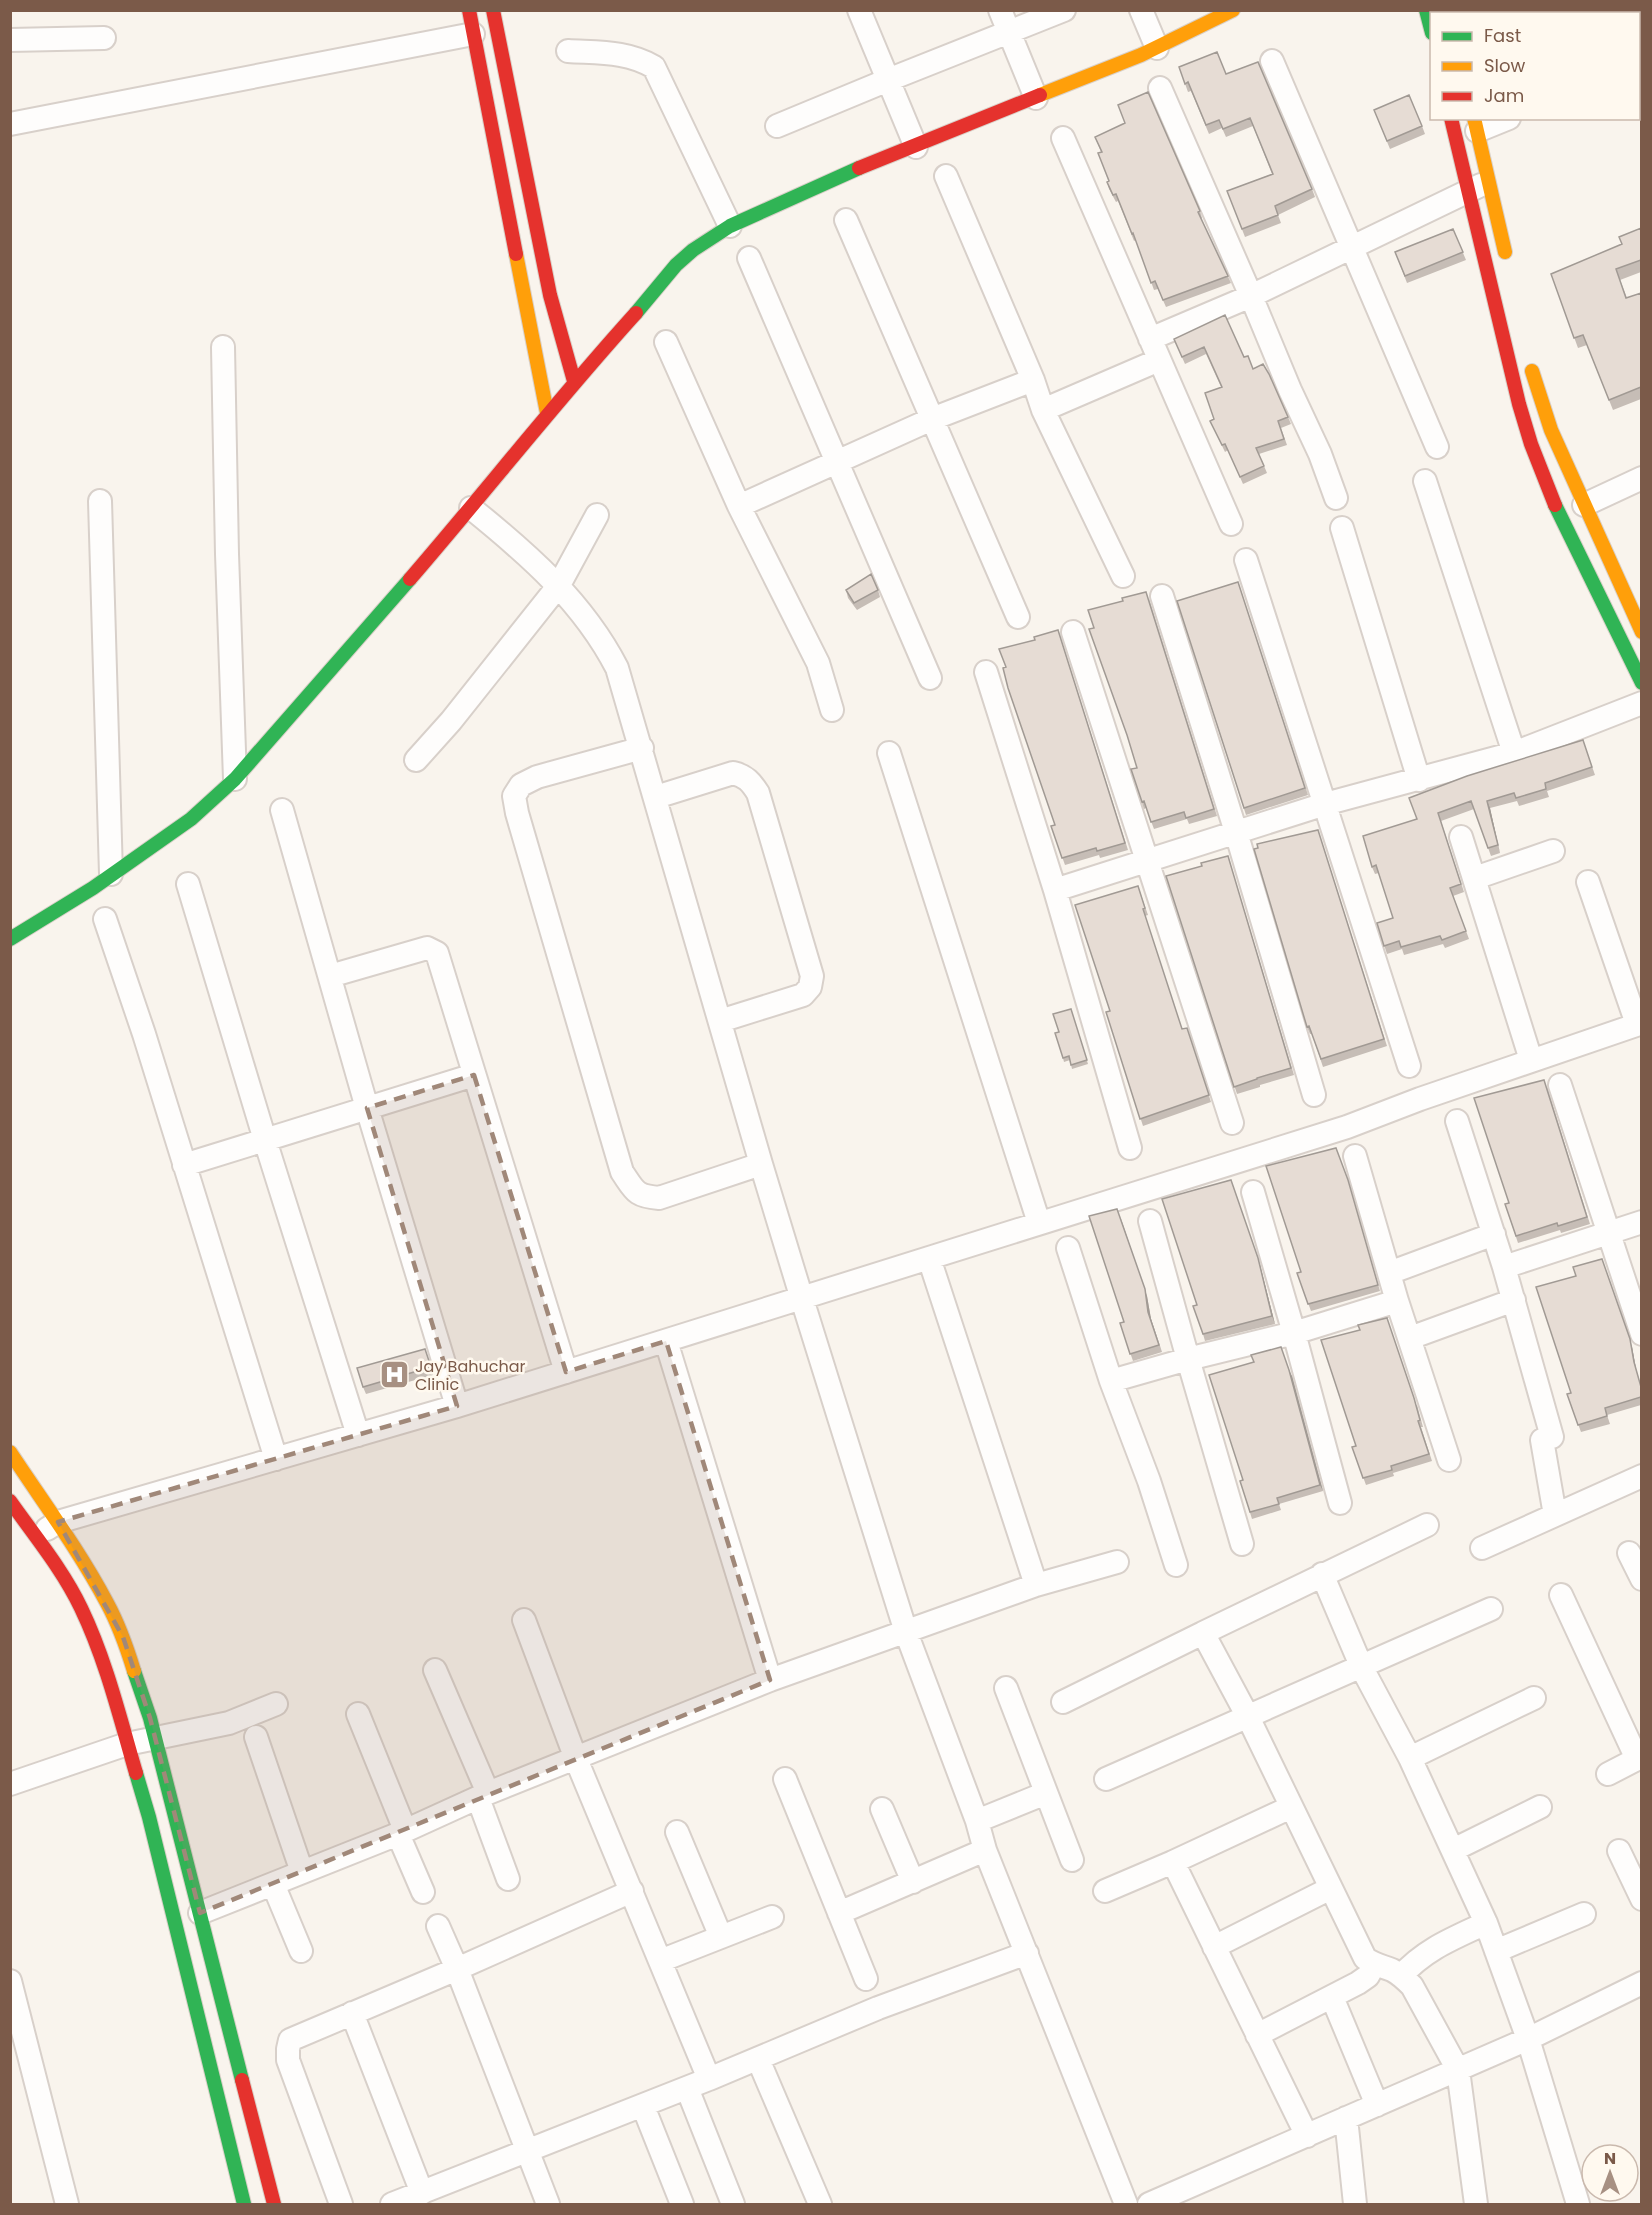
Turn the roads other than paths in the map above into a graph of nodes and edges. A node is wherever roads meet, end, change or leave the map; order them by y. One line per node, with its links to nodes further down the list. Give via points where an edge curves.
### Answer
1 (469, 10): 11 (street)
2 (493, 10): 42 (street, via 550,295)
3 (859, 10): 17 (street)
4 (1000, 10): 10 (street)
5 (1064, 10): 10 (street)
6 (1142, 10): 14 (street)
7 (1233, 10): 14 (street)
8 (1426, 10): 9 (street)
9 (1430, 28)
10 (1009, 32): 17 (street); 19 (street)
11 (473, 34): 22 (street); 44 (street)
12 (104, 38): 13 (street)
13 (10, 40)
14 (1157, 48): 19 (street)
15 (568, 51): 31 (street, via 619,54 639,58 654,67)
16 (1272, 61): 32 (street)
17 (888, 80): 24 (street); 26 (street)
18 (1160, 88): 35 (street)
19 (1036, 98): 26 (street)
20 (1451, 120): 29 (street)
21 (1499, 120): 23 (street)
22 (10, 124)
23 (1475, 125): 28 (street)
24 (777, 126)
25 (1063, 138): 36 (street)
26 (916, 147): 31 (street, via 834,178)
27 (946, 176): 41 (street)
28 (1489, 182): 29 (street); 34 (street)
29 (1468, 189): 32 (street); 67 (street, via 1532,444 1563,524)
30 (846, 220): 45 (street)
31 (730, 226): 42 (street, via 676,265)
32 (1351, 248): 35 (street); 46 (street)
33 (749, 258): 47 (street)
34 (1509, 271)
35 (1251, 296): 36 (street); 50 (street)
36 (1150, 339): 39 (street)
37 (666, 342): 53 (street)
38 (223, 347): 74 (street)
39 (1159, 360): 43 (street); 56 (street)
40 (1530, 360): 52 (street, via 1551,430)
41 (1033, 380): 43 (street); 45 (street)
42 (574, 381): 44 (street)
43 (1043, 410): 59 (street)
44 (547, 413): 54 (street)
45 (932, 419): 47 (street); 62 (street)
46 (1437, 447)
47 (836, 462): 53 (street); 66 (street)
48 (1641, 478): 52 (street)
49 (1425, 481): 72 (street)
50 (1336, 498)
51 (100, 501): 83 (street)
52 (1584, 505): 64 (street)
53 (739, 506): 69 (street, via 818,663)
54 (471, 508): 60 (street); 74 (street)
55 (597, 515): 60 (street)
56 (1232, 524)
57 (1342, 528): 75 (street)
58 (1246, 560): 77 (street)
59 (1123, 576)
60 (559, 585): 70 (street, via 605,644 617,668); 73 (street)
61 (1162, 596): 79 (street)
62 (1018, 617)
63 (1073, 632): 82 (street)
64 (1641, 632)
65 (986, 672): 87 (street)
66 (930, 678)
67 (1641, 683)
68 (1641, 703): 72 (street)
69 (832, 710)
70 (642, 748): 76 (street); 104 (street, via 521,785 514,796 520,824 627,1180 642,1196 659,1198)
71 (889, 753): 109 (street)
72 (1514, 753): 75 (street)
73 (416, 760)
74 (235, 779): 83 (street, via 191,819)
75 (1419, 780): 77 (street)
76 (656, 797): 91 (street); 91 (street, via 733,773 752,783 812,976 803,995)
77 (1325, 804): 79 (street); 94 (street)
78 (282, 810): 90 (street)
79 (1236, 832): 82 (street); 97 (street)
80 (1461, 837): 84 (street)
81 (1553, 851): 84 (street)
82 (1146, 860): 87 (street); 100 (street)
83 (111, 874): 89 (street)
84 (1475, 878): 93 (street)
85 (1588, 882): 92 (street)
86 (188, 884): 101 (street)
87 (1055, 890): 102 (street)
88 (105, 919): 105 (street)
89 (10, 939)
90 (330, 976): 95 (street, via 421,949 436,953); 98 (street)
91 (720, 1021): 104 (street)
92 (1639, 1023): 93 (street)
93 (1531, 1060): 109 (street, via 1347,1127)
94 (1409, 1066)
95 (474, 1075): 98 (street); 124 (street)
96 (1560, 1085): 110 (street)
97 (1314, 1095)
98 (367, 1108): 101 (street); 126 (street)
99 (1457, 1122): 111 (street)
100 (1232, 1123)
101 (265, 1140): 105 (street); 127 (street)
102 (1130, 1148)
103 (1355, 1156): 115 (street)
104 (761, 1164): 116 (street)
105 (184, 1165): 129 (street)
106 (1253, 1192): 119 (street)
107 (1150, 1221): 123 (street)
108 (1641, 1222): 110 (street)
109 (1039, 1224): 113 (street)
110 (1607, 1233): 114 (street); 120 (street)
111 (1494, 1234): 114 (street); 115 (street)
112 (1068, 1248): 125 (street)
113 (929, 1258): 116 (street); 145 (street)
114 (1504, 1267): 117 (street)
115 (1389, 1273): 118 (street)
116 (802, 1299): 122 (street); 149 (street)
117 (1514, 1300): 121 (street); 134 (street, via 1547,1438)
118 (1397, 1301): 119 (street); 121 (street)
119 (1294, 1333): 123 (street); 133 (street)
120 (1641, 1334)
121 (1410, 1338): 130 (street)
122 (666, 1341): 124 (street); 153 (street)
123 (1188, 1359): 125 (street); 138 (street)
124 (566, 1372): 126 (street)
125 (1111, 1381): 142 (street)
126 (457, 1406): 127 (street)
127 (358, 1435): 129 (street)
128 (10, 1452): 135 (street)
129 (276, 1459): 135 (street)
130 (1449, 1460)
131 (1641, 1476): 134 (street)
132 (10, 1501): 137 (street)
133 (1340, 1503)
134 (1555, 1515): 139 (street)
135 (58, 1522): 137 (street); 160 (street, via 119,1629)
136 (1427, 1525): 143 (street)
137 (35, 1536): 162 (street, via 82,1609)
138 (1242, 1544)
139 (1482, 1548)
140 (1629, 1553): 144 (street)
141 (1117, 1562): 145 (street)
142 (1176, 1565)
143 (1322, 1574): 150 (street); 151 (street)
144 (1641, 1579)
145 (1036, 1585): 149 (street)
146 (1561, 1595): 164 (street)
147 (1491, 1609): 151 (street)
148 (524, 1620): 165 (street)
149 (906, 1632): 153 (street); 175 (street)
150 (1203, 1633): 156 (street); 159 (street)
151 (1362, 1668): 159 (street); 163 (street)
152 (435, 1670): 171 (street)
153 (770, 1680): 165 (street)
154 (1006, 1688): 170 (street)
155 (1534, 1698): 163 (street)
156 (1063, 1702)
157 (276, 1704): 160 (street, via 229,1723)
158 (358, 1714): 176 (street)
159 (1248, 1718): 168 (street); 172 (street)
160 (155, 1737): 162 (street); 192 (street)
161 (256, 1737): 183 (street)
162 (127, 1744): 169 (street); 226 (street, via 149,1818)
163 (1410, 1758): 179 (street)
164 (1639, 1758): 166 (street)
165 (576, 1759): 171 (street); 188 (street)
166 (1608, 1774)
167 (785, 1779): 193 (street)
168 (1106, 1779)
169 (10, 1784)
170 (1046, 1793): 175 (street); 181 (street)
171 (483, 1796): 176 (street); 184 (street)
172 (1291, 1807): 182 (street); 187 (street)
173 (1540, 1807): 179 (street)
174 (882, 1809): 185 (street)
175 (976, 1821): 178 (street)
176 (401, 1832): 183 (street); 190 (street)
177 (677, 1832): 198 (street)
178 (985, 1850): 185 (street); 202 (street)
179 (1453, 1850): 196 (street)
180 (1619, 1851): 191 (street)
181 (1072, 1860)
182 (1173, 1862): 189 (street); 199 (street)
183 (302, 1872): 186 (street)
184 (508, 1879)
185 (913, 1882): 193 (street)
186 (273, 1884): 192 (street); 200 (street)
187 (1331, 1888): 199 (street); 204 (street, via 1365,1958)
188 (632, 1891): 203 (street); 205 (street)
189 (1105, 1891)
190 (423, 1892)
191 (1641, 1899)
192 (200, 1913): 227 (street)
193 (839, 1913): 207 (street)
194 (1584, 1914): 201 (street)
195 (772, 1917): 198 (street)
196 (1485, 1923): 201 (street); 206 (street, via 1436,1946 1415,1960)
197 (438, 1926): 205 (street)
198 (721, 1937): 203 (street)
199 (1214, 1947): 213 (street)
200 (301, 1951)
201 (1496, 1951): 214 (street)
202 (1027, 1953): 215 (street, via 878,2008); 234 (street)
203 (660, 1961): 217 (street)
204 (1374, 1965): 206 (street); 210 (street, via 1368,1976)
205 (458, 1969): 211 (street); 223 (street)
206 (1401, 1976): 216 (street, via 1412,1986)
207 (866, 1979)
208 (10, 1981): 212 (street)
209 (1641, 1983): 214 (street)
210 (1332, 1997): 213 (street); 219 (street)
211 (352, 2013): 224 (street); 228 (street, via 297,2036 290,2040 288,2049 288,2060)
212 (16, 2026): 225 (street)
213 (1257, 2035): 222 (street)
214 (1528, 2039): 216 (street); 238 (street)
215 (758, 2059): 217 (street); 233 (street)
216 (1458, 2070): 219 (street); 237 (street)
217 (709, 2079): 218 (street)
218 (687, 2088): 220 (street); 232 (street)
219 (1377, 2105): 221 (street)
220 (643, 2106): 223 (street); 231 (street)
221 (1346, 2118): 222 (street); 236 (street)
222 (1307, 2136): 235 (street)
223 (528, 2151): 224 (street); 230 (street)
224 (422, 2193): 229 (street)
225 (67, 2205)
226 (244, 2205)
227 (274, 2205)
228 (341, 2205)
229 (392, 2205)
230 (548, 2205)
231 (682, 2205)
232 (733, 2205)
233 (820, 2205)
234 (1126, 2205)
235 (1149, 2205)
236 (1355, 2205)
237 (1476, 2205)
238 (1578, 2205)

